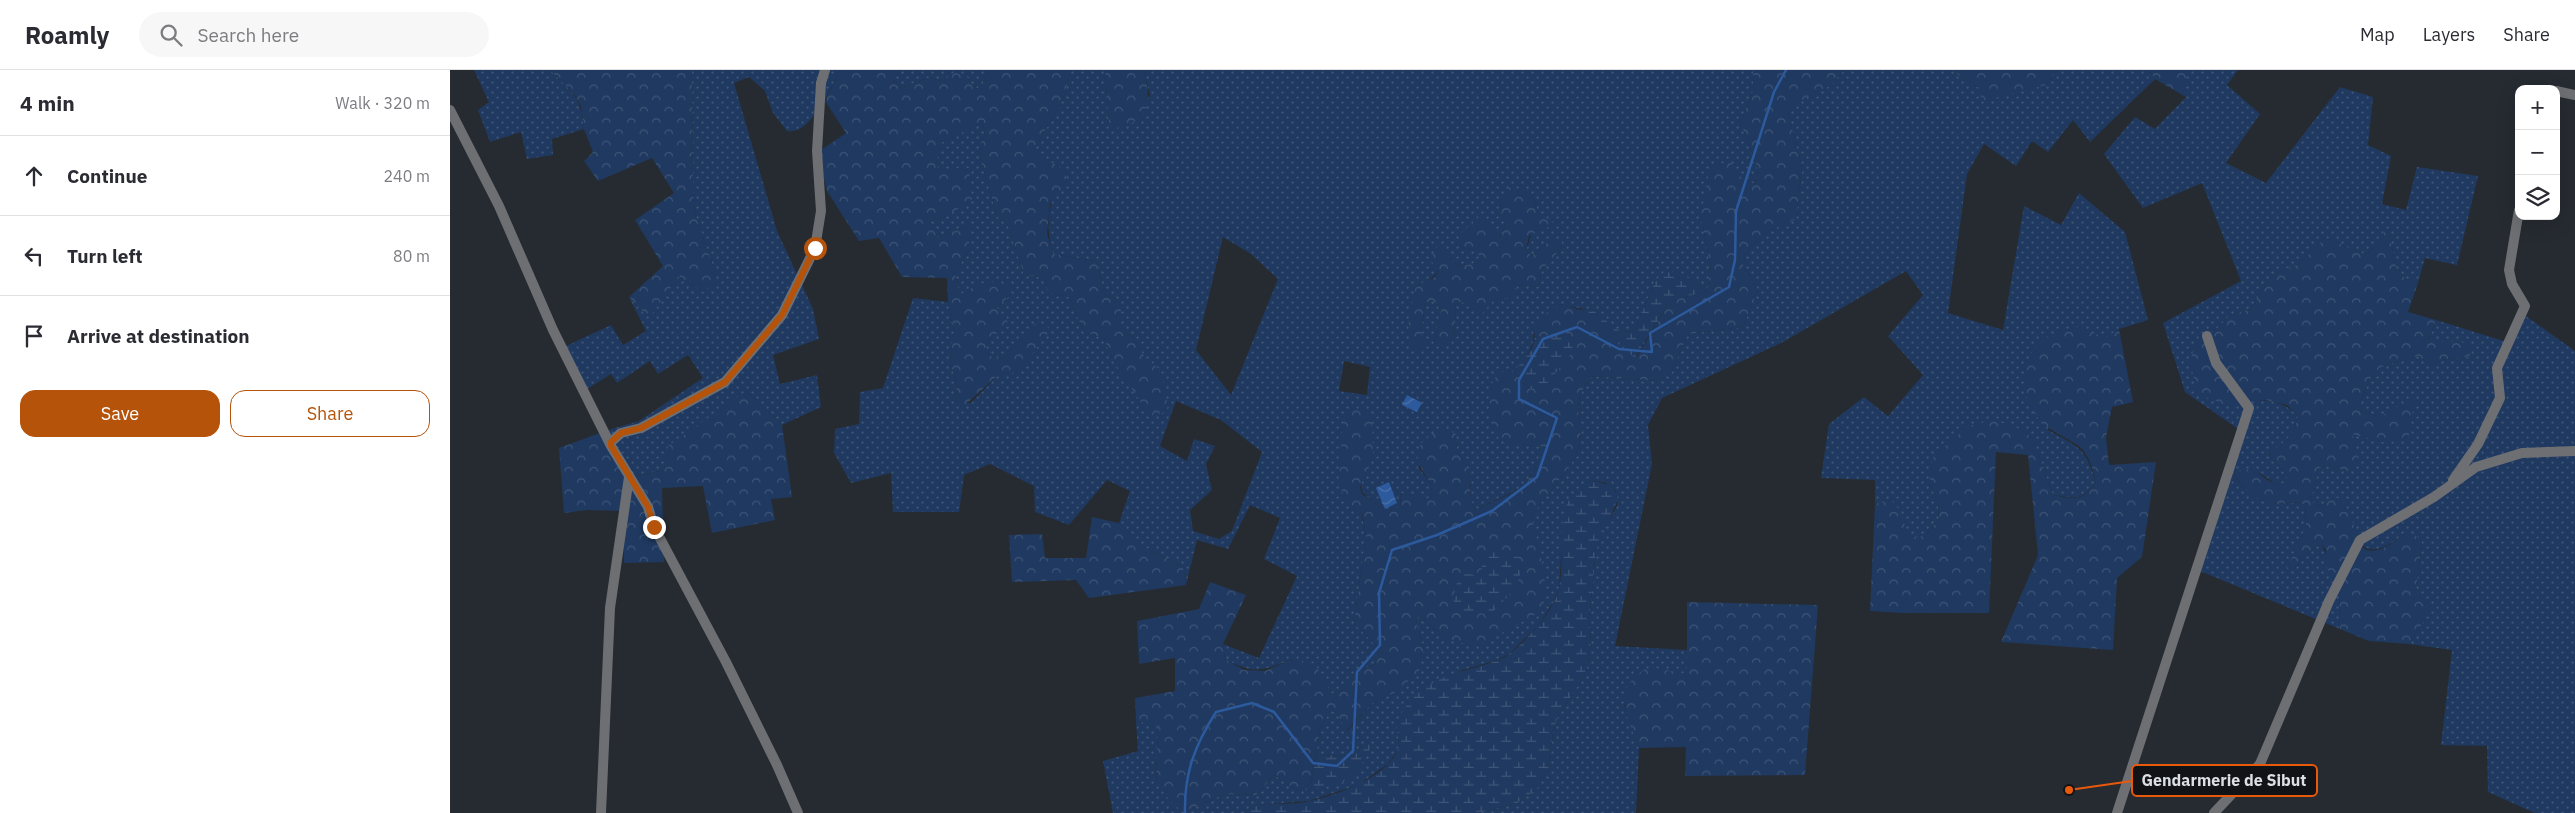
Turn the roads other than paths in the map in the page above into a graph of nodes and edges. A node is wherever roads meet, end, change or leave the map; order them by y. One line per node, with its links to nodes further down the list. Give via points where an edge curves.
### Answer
1 (825, 70): 7 (street, via 821,84 817,152 821,210 815,248 782,315 725,382 641,428 621,433)
2 (2560, 92): 3 (street)
3 (2575, 95)
4 (450, 110): 7 (street, via 499,206 553,330)
5 (2517, 220): 10 (street, via 2508,270 2525,306 2497,368 2500,398 2478,444 2456,477)
6 (2207, 336): 13 (street, via 2216,364 2249,408)
7 (611, 442): 9 (street)
8 (2575, 451): 10 (street, via 2522,453 2476,467)
9 (629, 477): 11 (street, via 610,608); 12 (street, via 648,507 654,527 679,578 726,662)
10 (2434, 497): 14 (street, via 2360,540 2329,601 2260,764)
11 (601, 813)
12 (798, 813)
13 (2117, 813)
14 (2214, 813)

